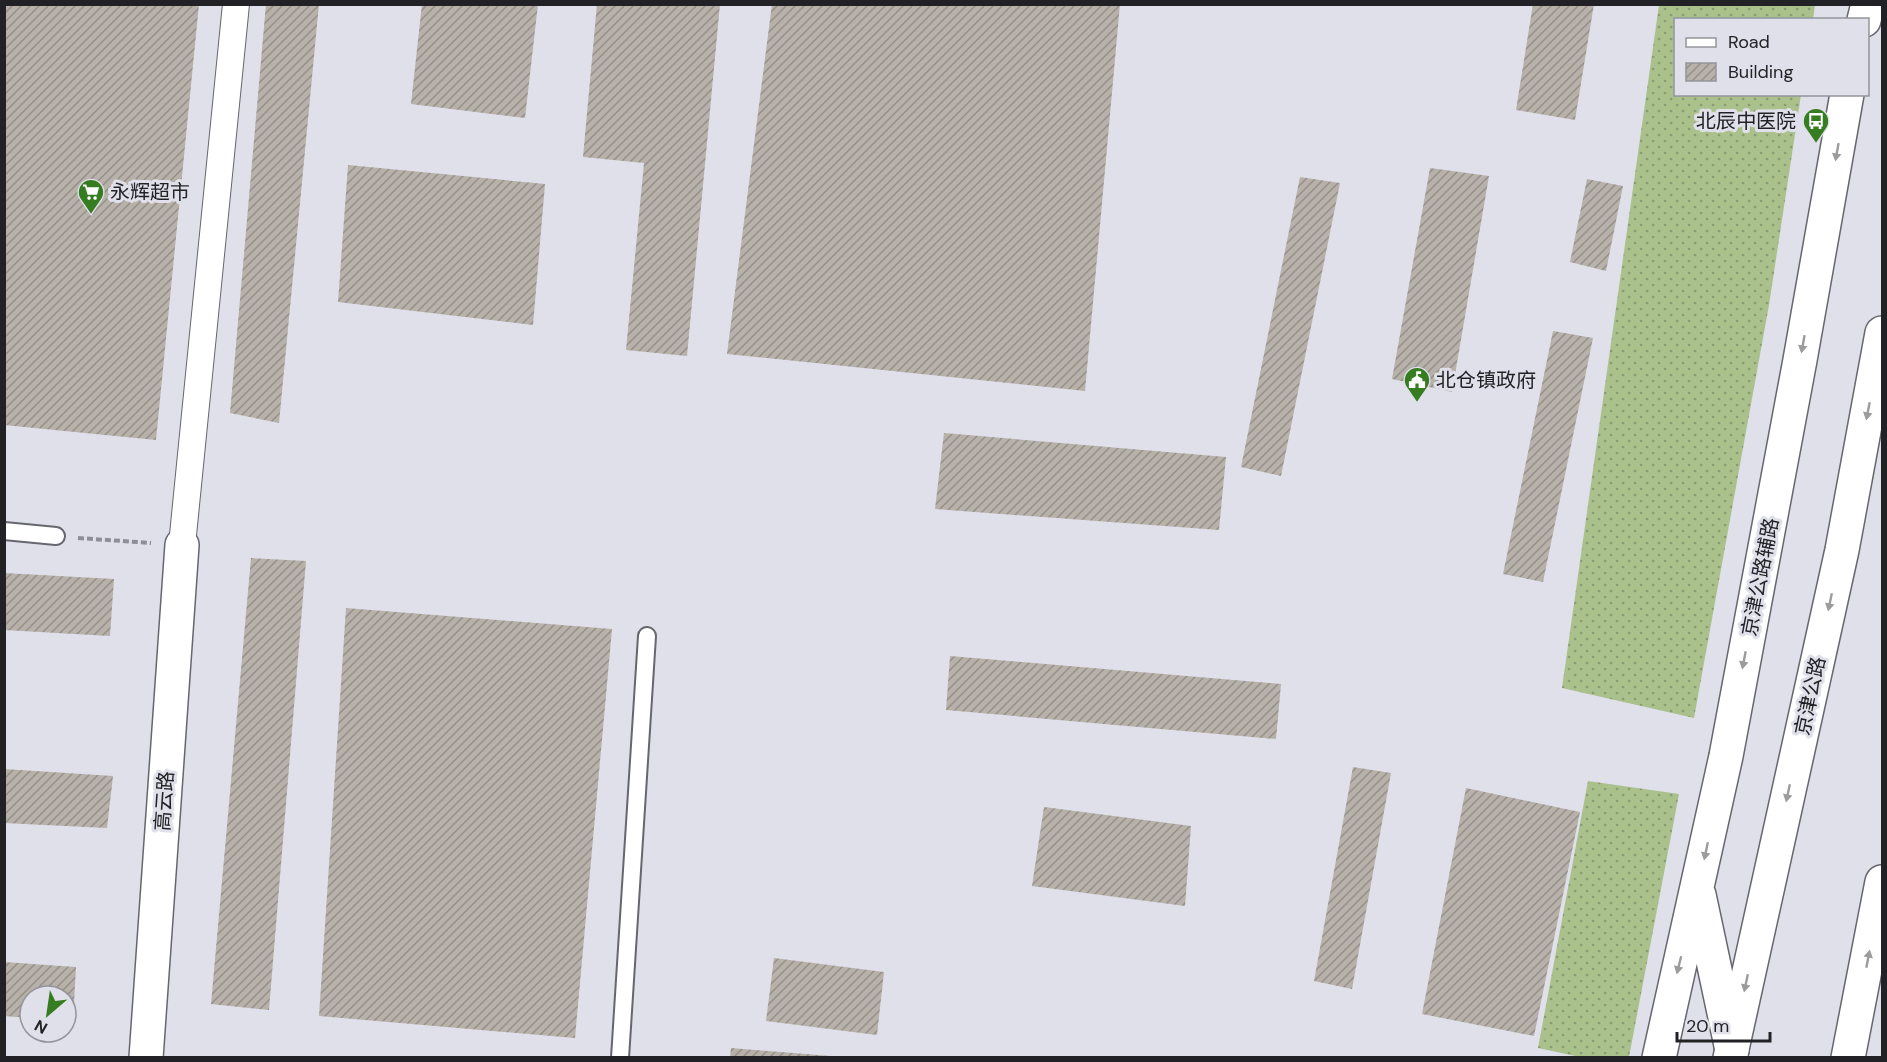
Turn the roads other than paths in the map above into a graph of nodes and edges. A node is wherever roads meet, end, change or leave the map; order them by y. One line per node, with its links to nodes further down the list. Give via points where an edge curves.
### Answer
1 (236, 4): 6 (street)
2 (1847, 96): 9 (main road, 京津公路辅路, one-way to 9, via 1726,756)
3 (1882, 333): 11 (main road, 京津公路, one-way to 11, via 1842,550)
4 (4, 531): 5 (lane)
5 (56, 536)
6 (182, 545): 12 (main road, 高云路)
7 (646, 636): 13 (lane)
8 (1882, 882): 10 (main road, one-way to 8)
9 (1698, 888): 11 (main road); 14 (main road, 京津公路辅路, one-way to 14)
10 (1859, 1008): 15 (main road); 16 (main road)
11 (1731, 1054)
12 (146, 1058)
13 (620, 1058)
14 (1659, 1058)
15 (1848, 1058)
16 (1864, 1058)

